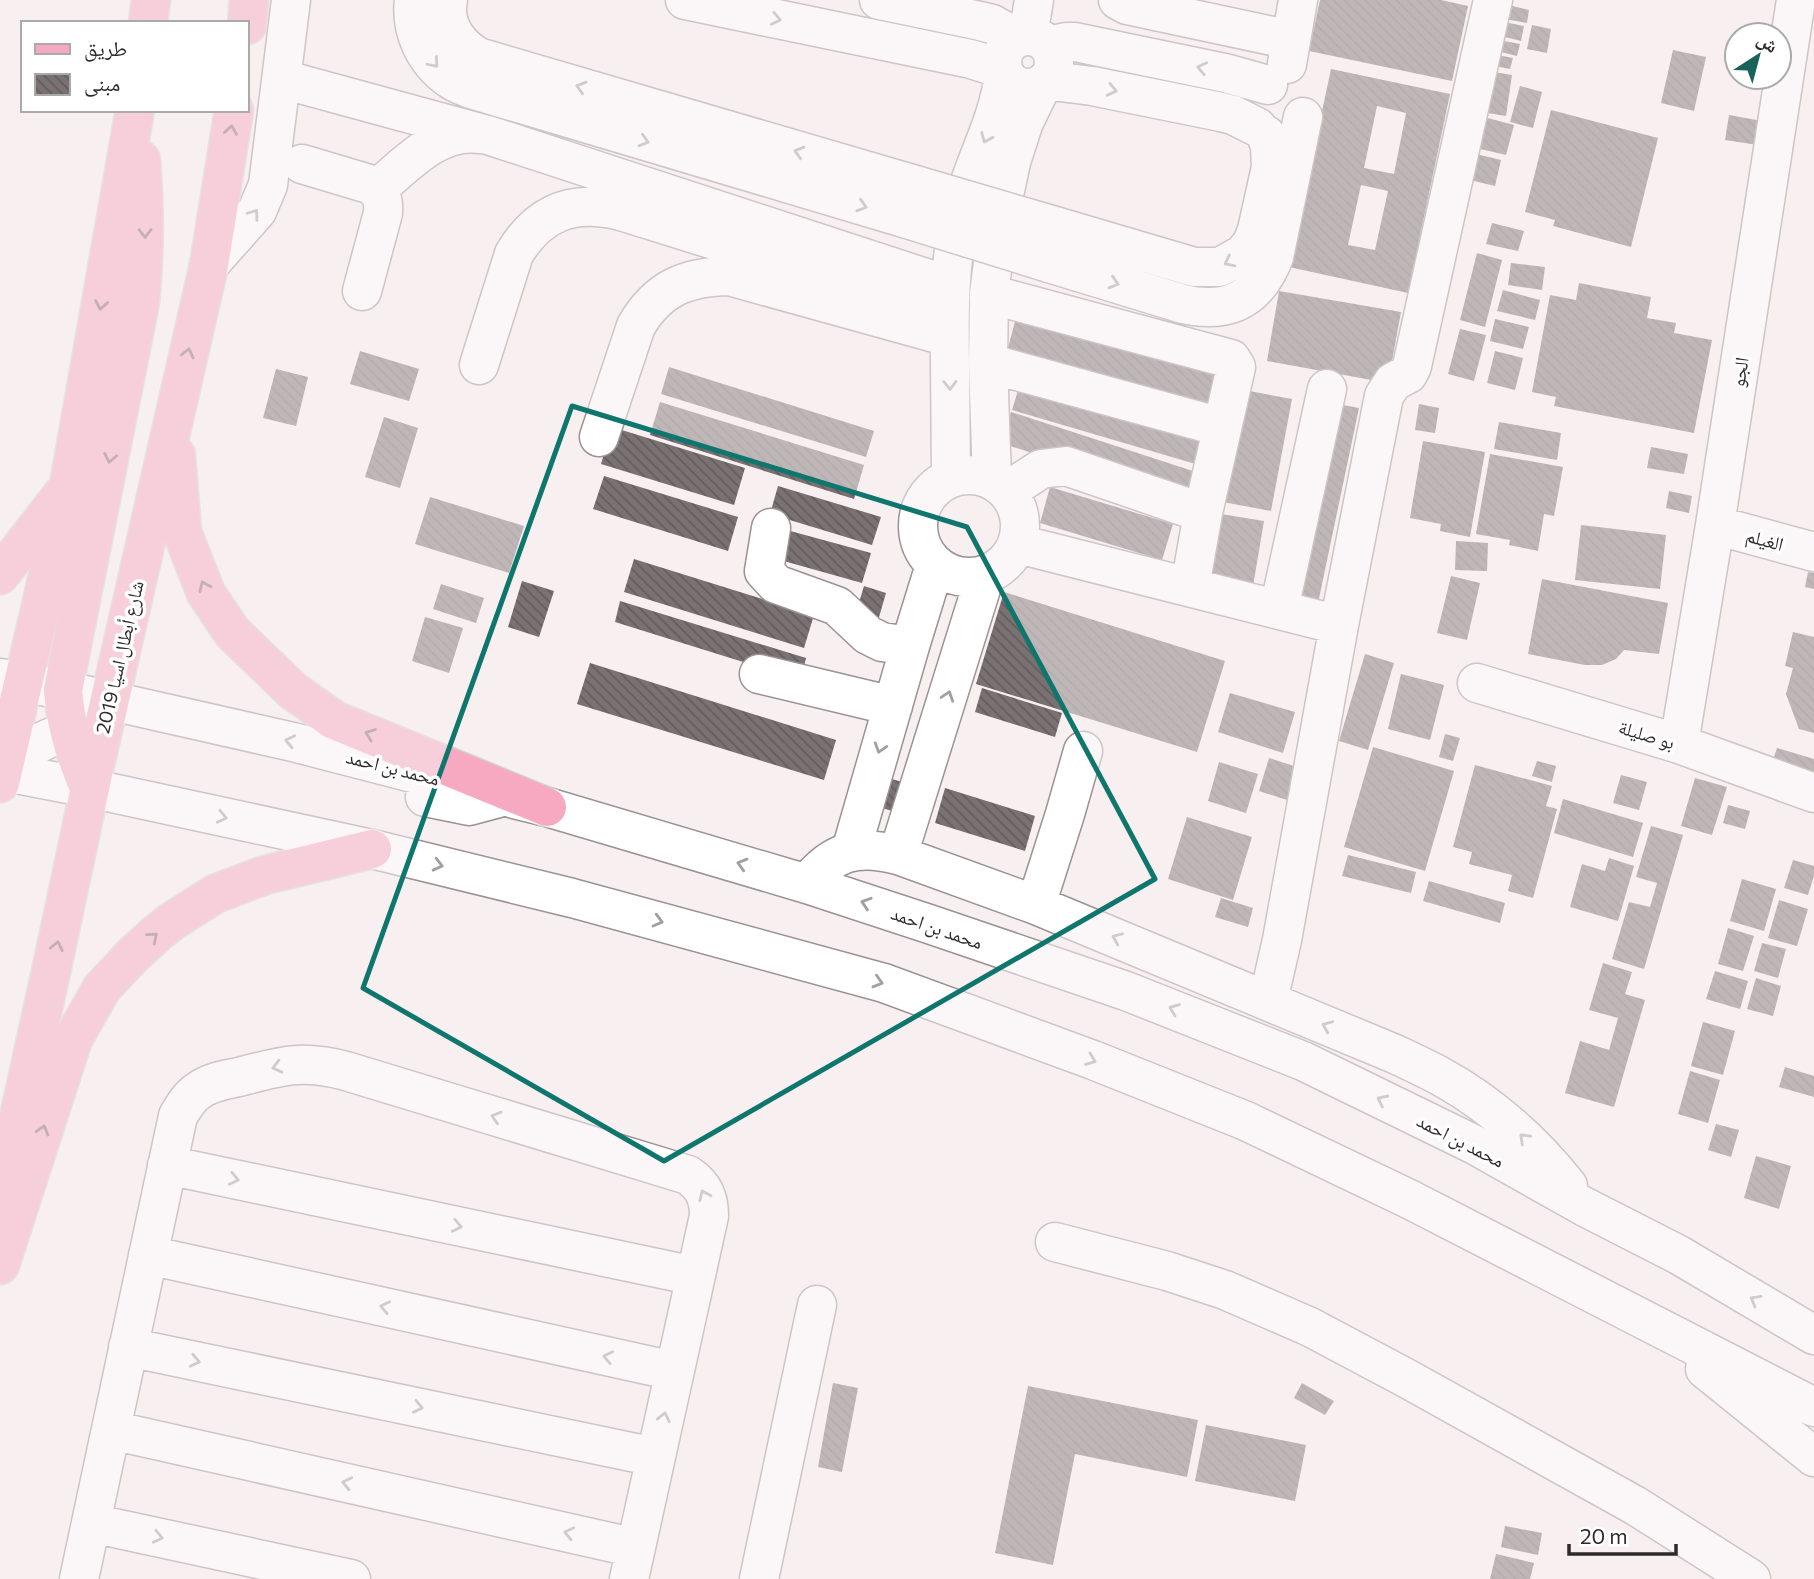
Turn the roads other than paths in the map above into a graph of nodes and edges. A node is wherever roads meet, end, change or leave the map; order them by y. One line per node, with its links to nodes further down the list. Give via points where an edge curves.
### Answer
1 (151, 0): 12 (main road)
2 (249, 0): 13 (main road)
3 (290, 0): 16 (street)
4 (414, 0): 24 (street, one-way to 24, via 415,30 423,50 436,67 471,89)
5 (448, 0): 24 (street, one-way to 5, via 478,57 455,37 448,23)
6 (685, 0): 15 (street, one-way to 15, via 987,64)
7 (879, 0): 15 (street, via 992,24)
8 (1118, 0): 14 (street)
9 (1298, 0): 14 (street)
10 (1493, 0): 49 (street, via 1412,366 1384,396)
11 (1796, 0): 40 (street, الجو)
12 (148, 21)
13 (247, 21)
14 (1291, 40): 17 (street)
15 (1028, 54): 17 (street, one-way to 15, via 1226,73 1075,42); 20 (street, one-way to 20, via 1060,82 1233,115); 28 (street, via 1024,122 998,224); 29 (street, one-way to 29, via 1002,95 972,173 954,248)
16 (282, 79): 21 (street); 26 (street, one-way to 16, via 264,198)
17 (1284, 97): 20 (street, via 1257,94 1252,117); 25 (street, one-way to 17, via 1183,304 1202,309 1240,300 1267,274 1273,257)
18 (234, 112): 26 (main road, شارع أبطال اسيا 2019, one-way to 18)
19 (134, 114): 37 (main road, one-way to 37); 55 (main road, one-way to 55, via 145,252)
20 (1261, 131): 25 (street, one-way to 25, via 1270,146 1271,167 1257,230 1243,254 1220,267 1194,267)
21 (491, 136): 23 (street, via 456,134 439,141); 29 (street)
22 (302, 164): 23 (street)
23 (377, 189): 27 (street, via 383,214)
24 (908, 201): 25 (street, bridge)
25 (1052, 244)
26 (209, 265): 33 (main road, شارع أبطال اسيا 2019, one-way to 26)
27 (362, 291)
28 (989, 293): 30 (street); 34 (street, via 1231,359 1236,367)
29 (949, 312): 31 (street, via 621,211 585,206 550,215 523,239 514,254); 35 (street, via 729,276 688,281 656,300 636,326); 36 (street, one-way to 36)
30 (988, 363): 34 (street); 38 (street)
31 (479, 365)
32 (1327, 389): 48 (street)
33 (172, 419): 55 (main road, شارع أبطال اسيا 2019); 62 (main road, one-way to 33, via 334,720 292,690 232,632 206,593 182,532)
34 (1221, 427): 39 (street)
35 (599, 437)
36 (951, 478): 38 (street, via 979,476); 44 (street, via 933,489 921,507 922,548)
37 (69, 485): 45 (main road); 52 (main road)
38 (1000, 486): 39 (street, via 1041,469 1066,466); 42 (street, via 1017,507 1021,525)
39 (1203, 513): 47 (street)
40 (1715, 525): 43 (street, الغيلم); 57 (street, الجو)
41 (771, 528): 50 (street, via 764,571 776,584 836,606 882,642)
42 (1018, 544): 46 (street, via 999,569); 47 (street)
43 (1814, 552)
44 (935, 565): 46 (street, via 968,578); 50 (street)
45 (0, 575)
46 (985, 576): 65 (street, one-way to 46)
47 (1190, 587): 48 (street)
48 (1279, 609): 49 (street)
49 (1339, 625): 68 (street)
50 (910, 646): 54 (street)
51 (759, 674): 54 (street)
52 (12, 680): 55 (main road, via 47,711); 56 (main road)
53 (1477, 682): 57 (street, بو صليلة)
54 (893, 706): 64 (street, one-way to 64)
55 (75, 719): 56 (street); 59 (street, via 33,746); 60 (main road, شارع أبطال اسيا 2019); 62 (street, محمد بن احمد, one-way to 55, via 506,796 469,806)
56 (7, 728): 59 (main road)
57 (1679, 744): 61 (street, بو صليلة)
58 (1083, 751): 67 (street)
59 (1, 775): 60 (street)
60 (77, 786): 63 (street, one-way to 63); 69 (main road); 71 (main road, شارع أبطال اسيا 2019, one-way to 60, via 52,967)
61 (1814, 793)
62 (547, 807): 66 (street, محمد بن احمد, one-way to 62)
63 (372, 849): 75 (main road, one-way to 63, via 73,1039 102,988 163,928 215,894 265,875); 78 (street, one-way to 78, via 884,983 1093,1060 1246,1121)
64 (851, 851): 65 (street); 66 (street, via 819,869)
65 (898, 855): 67 (street)
66 (807, 884): 72 (street, محمد بن احمد, one-way to 66, via 1473,1144 1303,1061 1126,991)
67 (1036, 905): 68 (street, one-way to 67)
68 (1268, 1001): 72 (street, one-way to 68, via 1520,1133 1481,1102 1395,1054)
69 (0, 1099)
70 (167, 1165): 74 (street); 76 (street, one-way to 76); 76 (street, one-way to 70, via 709,1204 688,1175 328,1066 288,1065 196,1092 178,1116)
71 (2, 1183)
72 (1585, 1207): 79 (street, محمد بن احمد, one-way to 72, via 1679,1255)
73 (1055, 1242): 91 (street, via 1225,1290 1310,1327 1636,1506)
74 (148, 1255): 80 (street); 81 (street, one-way to 74)
75 (0, 1265)
76 (695, 1276): 81 (street)
77 (817, 1305): 90 (street)
78 (1650, 1322): 82 (street); 85 (street)
79 (1814, 1335)
80 (128, 1346): 83 (street); 84 (street, one-way to 84)
81 (674, 1371): 84 (street, one-way to 81)
82 (1814, 1407)
83 (111, 1430): 86 (street); 87 (street, one-way to 83)
84 (655, 1457): 87 (street)
85 (1814, 1457)
86 (91, 1522): 88 (street); 89 (street, one-way to 89)
87 (632, 1564)
88 (79, 1579)
89 (351, 1579)
90 (759, 1579)
91 (1751, 1579)

